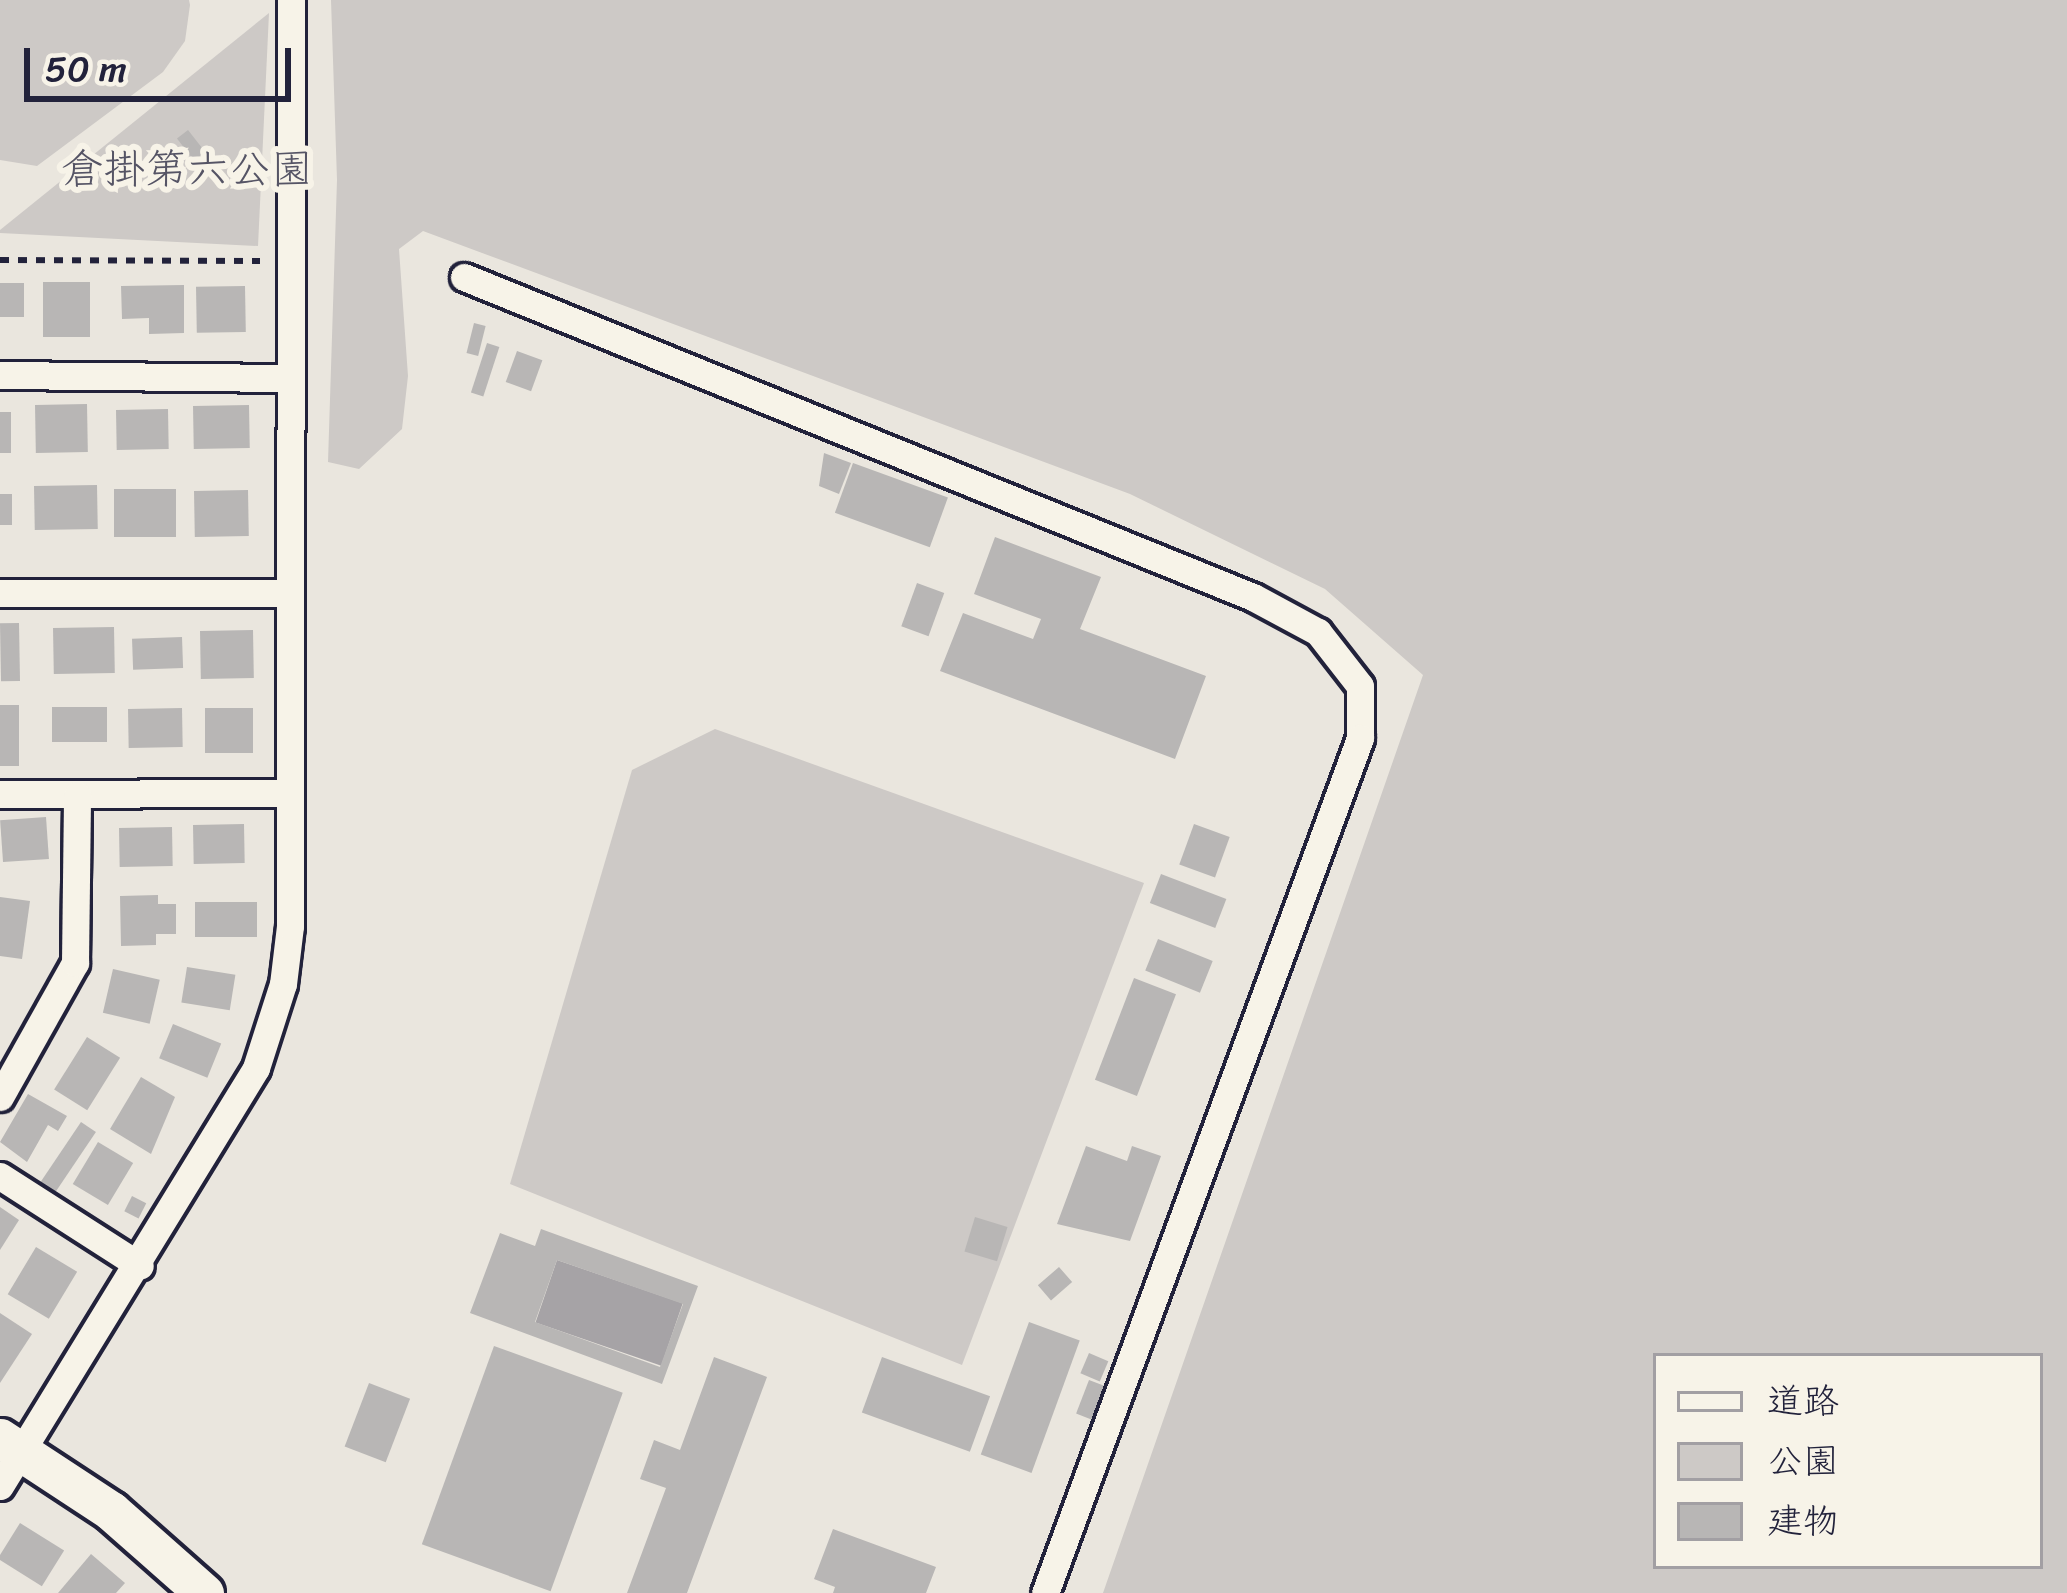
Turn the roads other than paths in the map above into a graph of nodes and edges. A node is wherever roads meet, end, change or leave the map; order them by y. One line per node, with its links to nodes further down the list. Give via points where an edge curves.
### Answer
1 (291, 0): 4 (street)
2 (464, 277): 16 (street, via 1253,597 1318,632 1360,686 1360,738)
3 (0, 375): 4 (street)
4 (286, 378): 5 (street)
5 (289, 592): 6 (street); 7 (street)
6 (0, 593)
7 (287, 793): 9 (street); 12 (street, via 284,984 256,1068)
8 (0, 794): 9 (street)
9 (77, 795): 10 (street, via 75,963)
10 (0, 1096)
11 (0, 1176): 12 (street)
12 (140, 1266): 13 (street)
13 (11, 1445): 14 (street); 15 (street, via 111,1510)
14 (0, 1486)
15 (204, 1593)
16 (1045, 1593)

